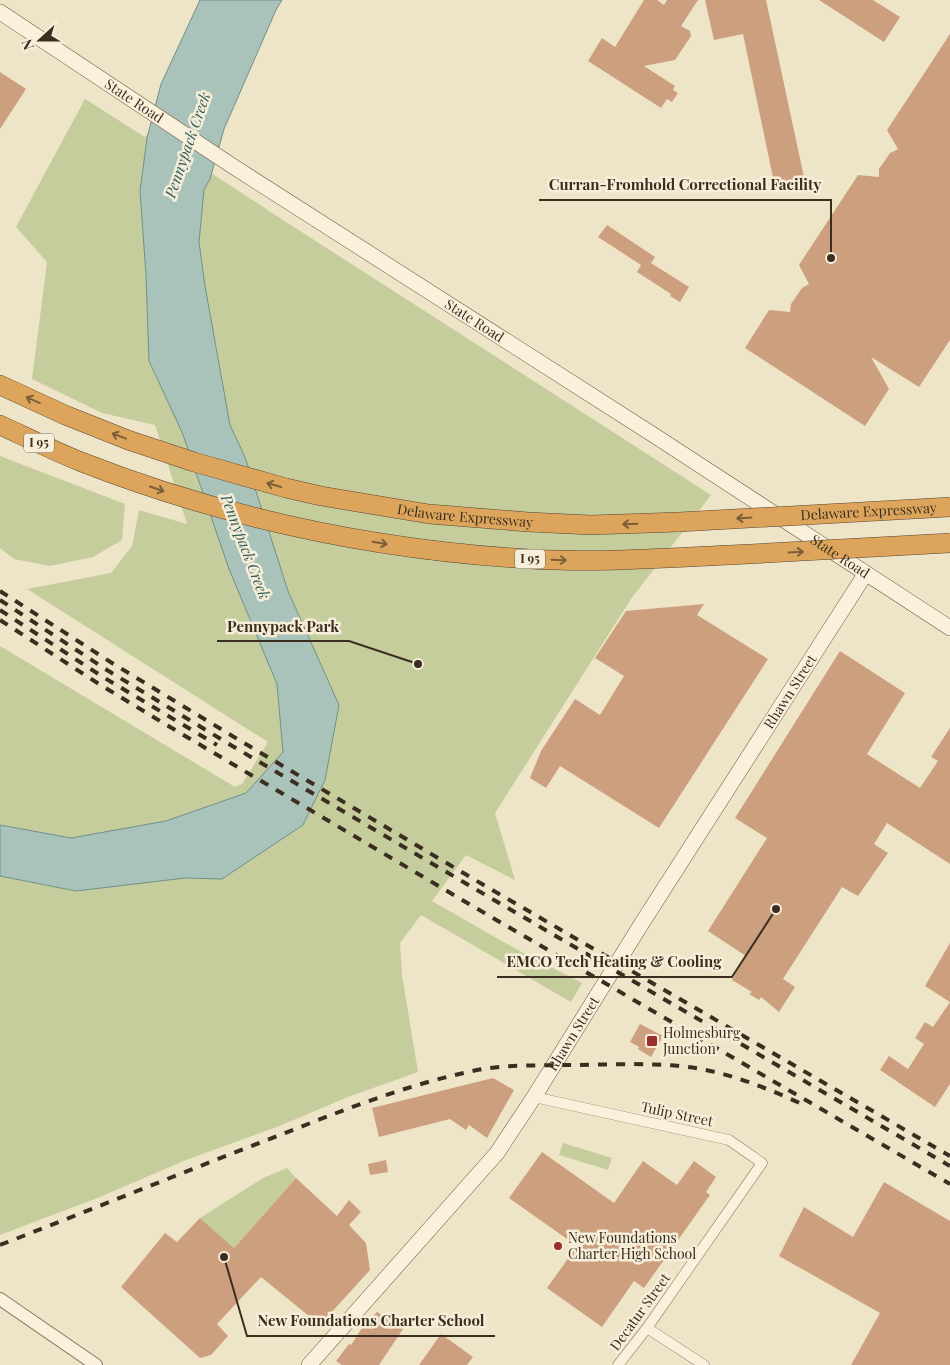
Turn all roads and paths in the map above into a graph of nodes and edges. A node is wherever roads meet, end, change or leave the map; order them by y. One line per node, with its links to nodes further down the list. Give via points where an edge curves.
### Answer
1 (0, 12): 6 (main road, State Road, via 234,167)
2 (0, 385): 4 (highway, Delaware Expressway, one-way to 2, bridge, via 591,525 429,514 321,496 194,462 128,440)
3 (0, 426): 5 (highway, I 95, one-way to 5, bridge, via 78,460 173,495 282,525 420,550 530,559 622,561)
4 (950, 507)
5 (950, 543)
6 (866, 573): 7 (main road, State Road); 8 (main road, Rhawn Street)
7 (950, 628)
8 (534, 1097): 9 (street, Tulip Street, via 729,1140 762,1163); 13 (main road, Rhawn Street, via 497,1153)
9 (736, 1201): 11 (street, Decatur Street)
10 (0, 1299): 12 (street)
11 (647, 1328): 14 (street, Decatur Street); 15 (street)
12 (96, 1365)
13 (310, 1365)
14 (618, 1365)
15 (704, 1365)

